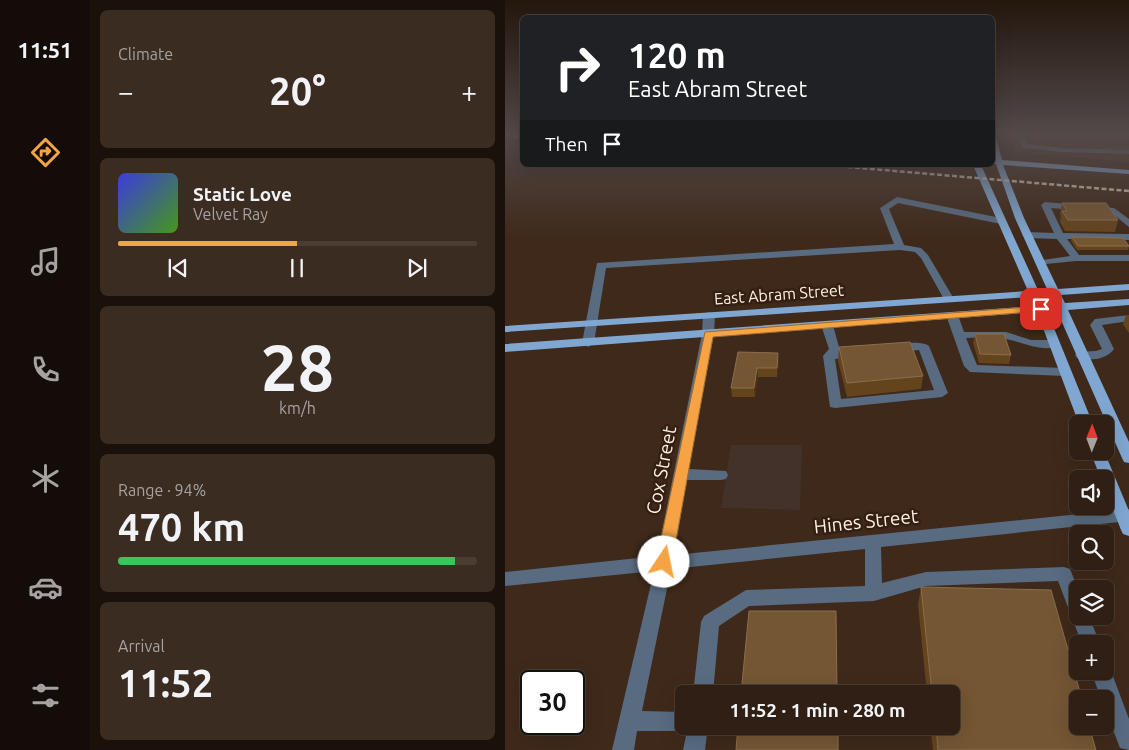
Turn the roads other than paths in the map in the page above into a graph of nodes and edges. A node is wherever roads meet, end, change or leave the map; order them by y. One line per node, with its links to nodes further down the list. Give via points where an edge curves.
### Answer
1 (978, 168): 5 (main road)
2 (998, 168): 7 (main road)
3 (1075, 168): 4 (main road)
4 (1129, 172)
5 (1001, 221): 10 (street, via 897,200 884,208); 16 (main road)
6 (1129, 224): 8 (street, via 1114,210 1045,205)
7 (1027, 235): 8 (street); 13 (main road)
8 (1060, 236): 9 (street); 11 (street)
9 (1129, 237)
10 (899, 247): 17 (street, via 919,250); 24 (street, via 601,265)
11 (1077, 258): 12 (street); 13 (street)
12 (1129, 258)
13 (1041, 263): 15 (main road)
14 (1129, 287): 15 (main road, East Abram Street)
15 (1055, 292): 16 (main road, East Abram Street); 19 (main road)
16 (1035, 294): 17 (main road, East Abram Street); 20 (main road)
17 (949, 299): 21 (main road, East Abram Street)
18 (1129, 302): 19 (main road)
19 (1061, 307): 20 (main road); 34 (main road)
20 (1041, 309): 22 (main road); 30 (main road)
21 (709, 315): 24 (main road, East Abram Street); 27 (street, Cox Street)
22 (952, 315): 25 (main road); 28 (street)
23 (1129, 318): 34 (street, via 1099,321 1096,325 1108,349 1099,355)
24 (590, 323): 26 (main road, East Abram Street); 29 (street)
25 (827, 325): 27 (main road); 35 (street, via 835,350)
26 (505, 330)
27 (708, 334): 29 (main road); 40 (street, Cox Street)
28 (959, 335): 30 (street, via 1006,335 1030,343); 36 (street, via 974,369)
29 (588, 343): 31 (main road)
30 (1053, 344): 36 (main road)
31 (505, 348)
32 (885, 350): 35 (street, via 923,346 942,394 835,404)
33 (867, 352): 35 (street)
34 (1081, 354): 38 (main road)
35 (829, 356)
36 (1065, 372): 37 (main road)
37 (1082, 415)
38 (1129, 458)
39 (1101, 460): 42 (main road)
40 (681, 474): 41 (street); 44 (street, Cox Street)
41 (721, 475)
42 (1127, 520): 43 (street, Hines Street)
43 (873, 541): 44 (street, Hines Street); 47 (street)
44 (664, 562): 45 (street, Hines Street); 50 (street, Cox Street)
45 (505, 579)
46 (1069, 586): 47 (street, via 1065,574 926,579)
47 (875, 593): 49 (street, via 746,598 710,622)
48 (1104, 680): 53 (street)
49 (704, 685)
50 (629, 722): 51 (street); 54 (street, Cox Street)
51 (675, 722)
52 (696, 735): 55 (street)
53 (1128, 744)
54 (623, 750)
55 (694, 750)

